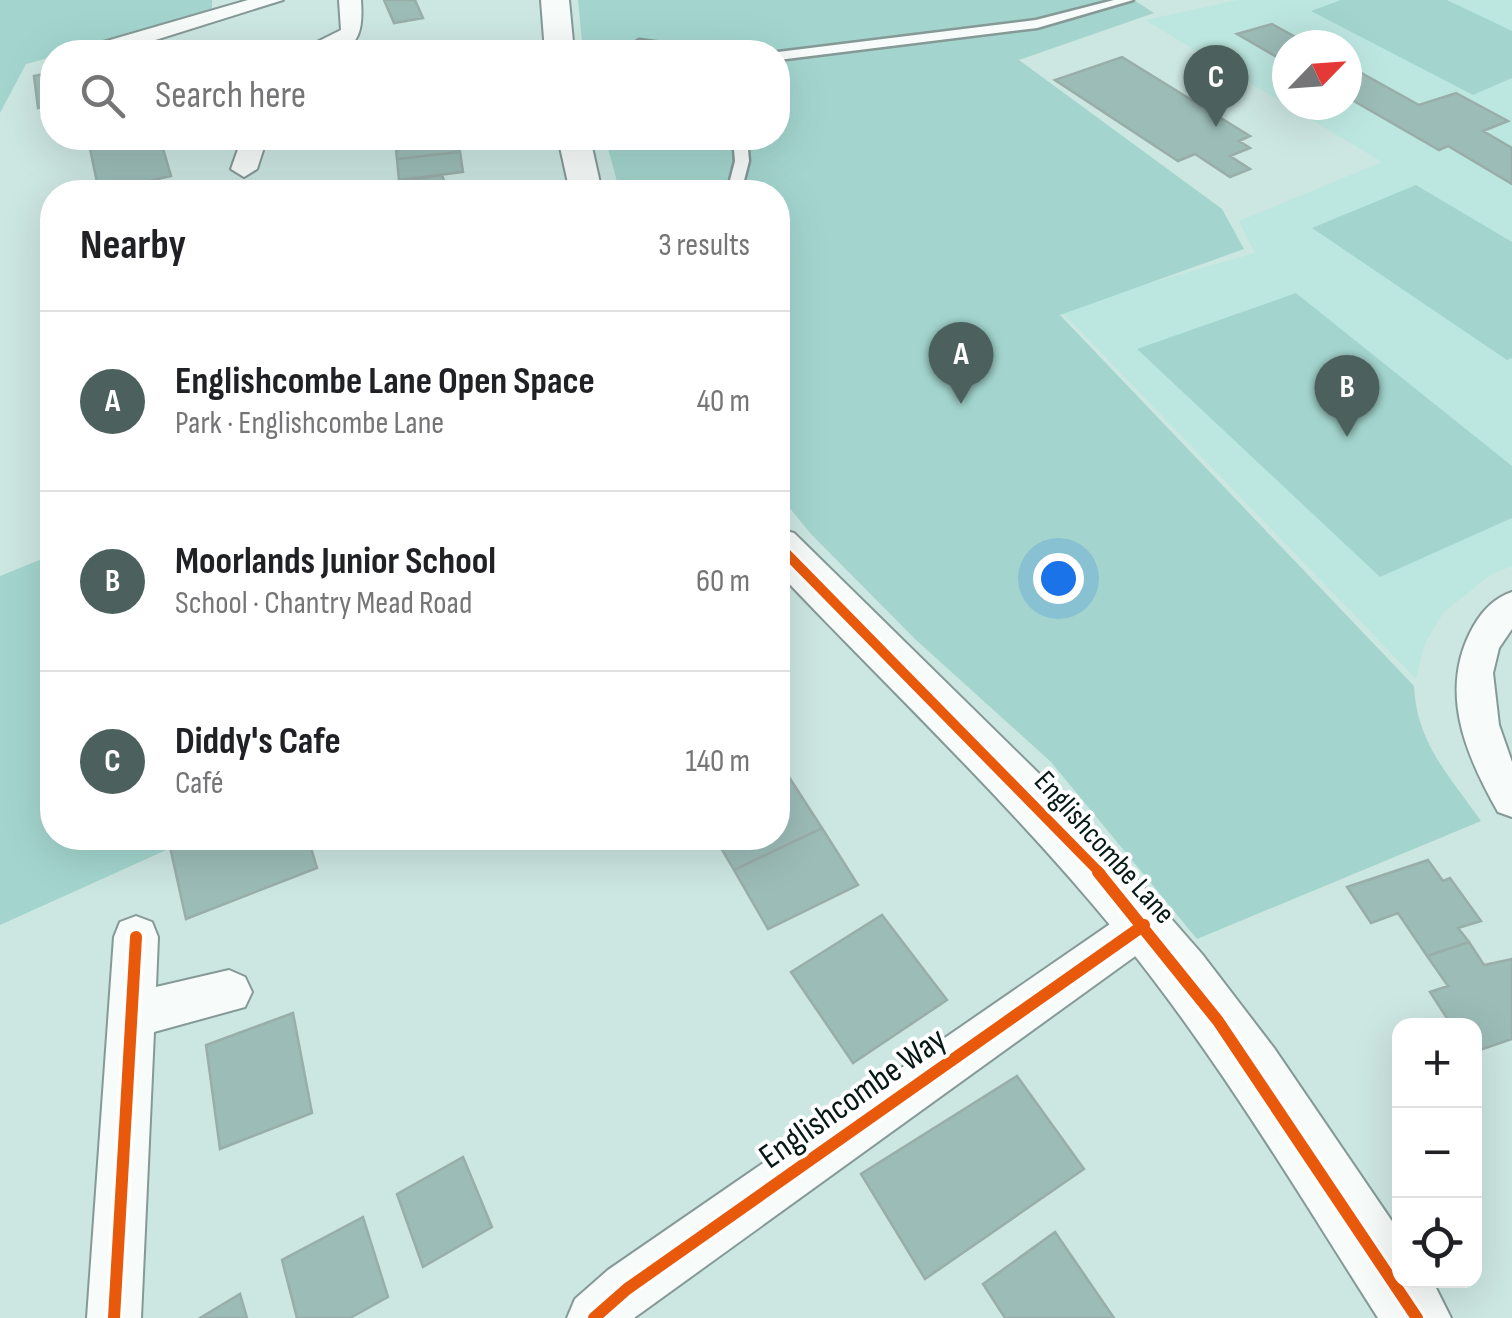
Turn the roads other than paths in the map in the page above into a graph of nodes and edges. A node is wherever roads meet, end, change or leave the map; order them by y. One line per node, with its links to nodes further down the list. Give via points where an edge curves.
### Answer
1 (272, 0): 5 (street)
2 (350, 0): 6 (street, via 352,31)
3 (555, 0): 7 (street)
4 (1127, 0): 8 (lane, via 1037,24)
5 (135, 40)
6 (342, 40)
7 (559, 40)
8 (790, 55)
9 (250, 150): 12 (street)
10 (576, 150): 13 (street)
11 (741, 150): 14 (lane)
12 (244, 169)
13 (580, 180)
14 (737, 180)
15 (790, 557): 18 (street, Englishcombe Lane, via 1027,795)
16 (1512, 606): 17 (street, via 1479,642 1474,682 1477,722)
17 (1512, 799)
18 (1144, 926): 23 (street, Englishcombe Way); 24 (street, Englishcombe Lane, via 1264,1082)
19 (136, 938): 21 (street)
20 (228, 992): 21 (street)
21 (132, 1014): 22 (street)
22 (114, 1318)
23 (594, 1318)
24 (1417, 1318)

